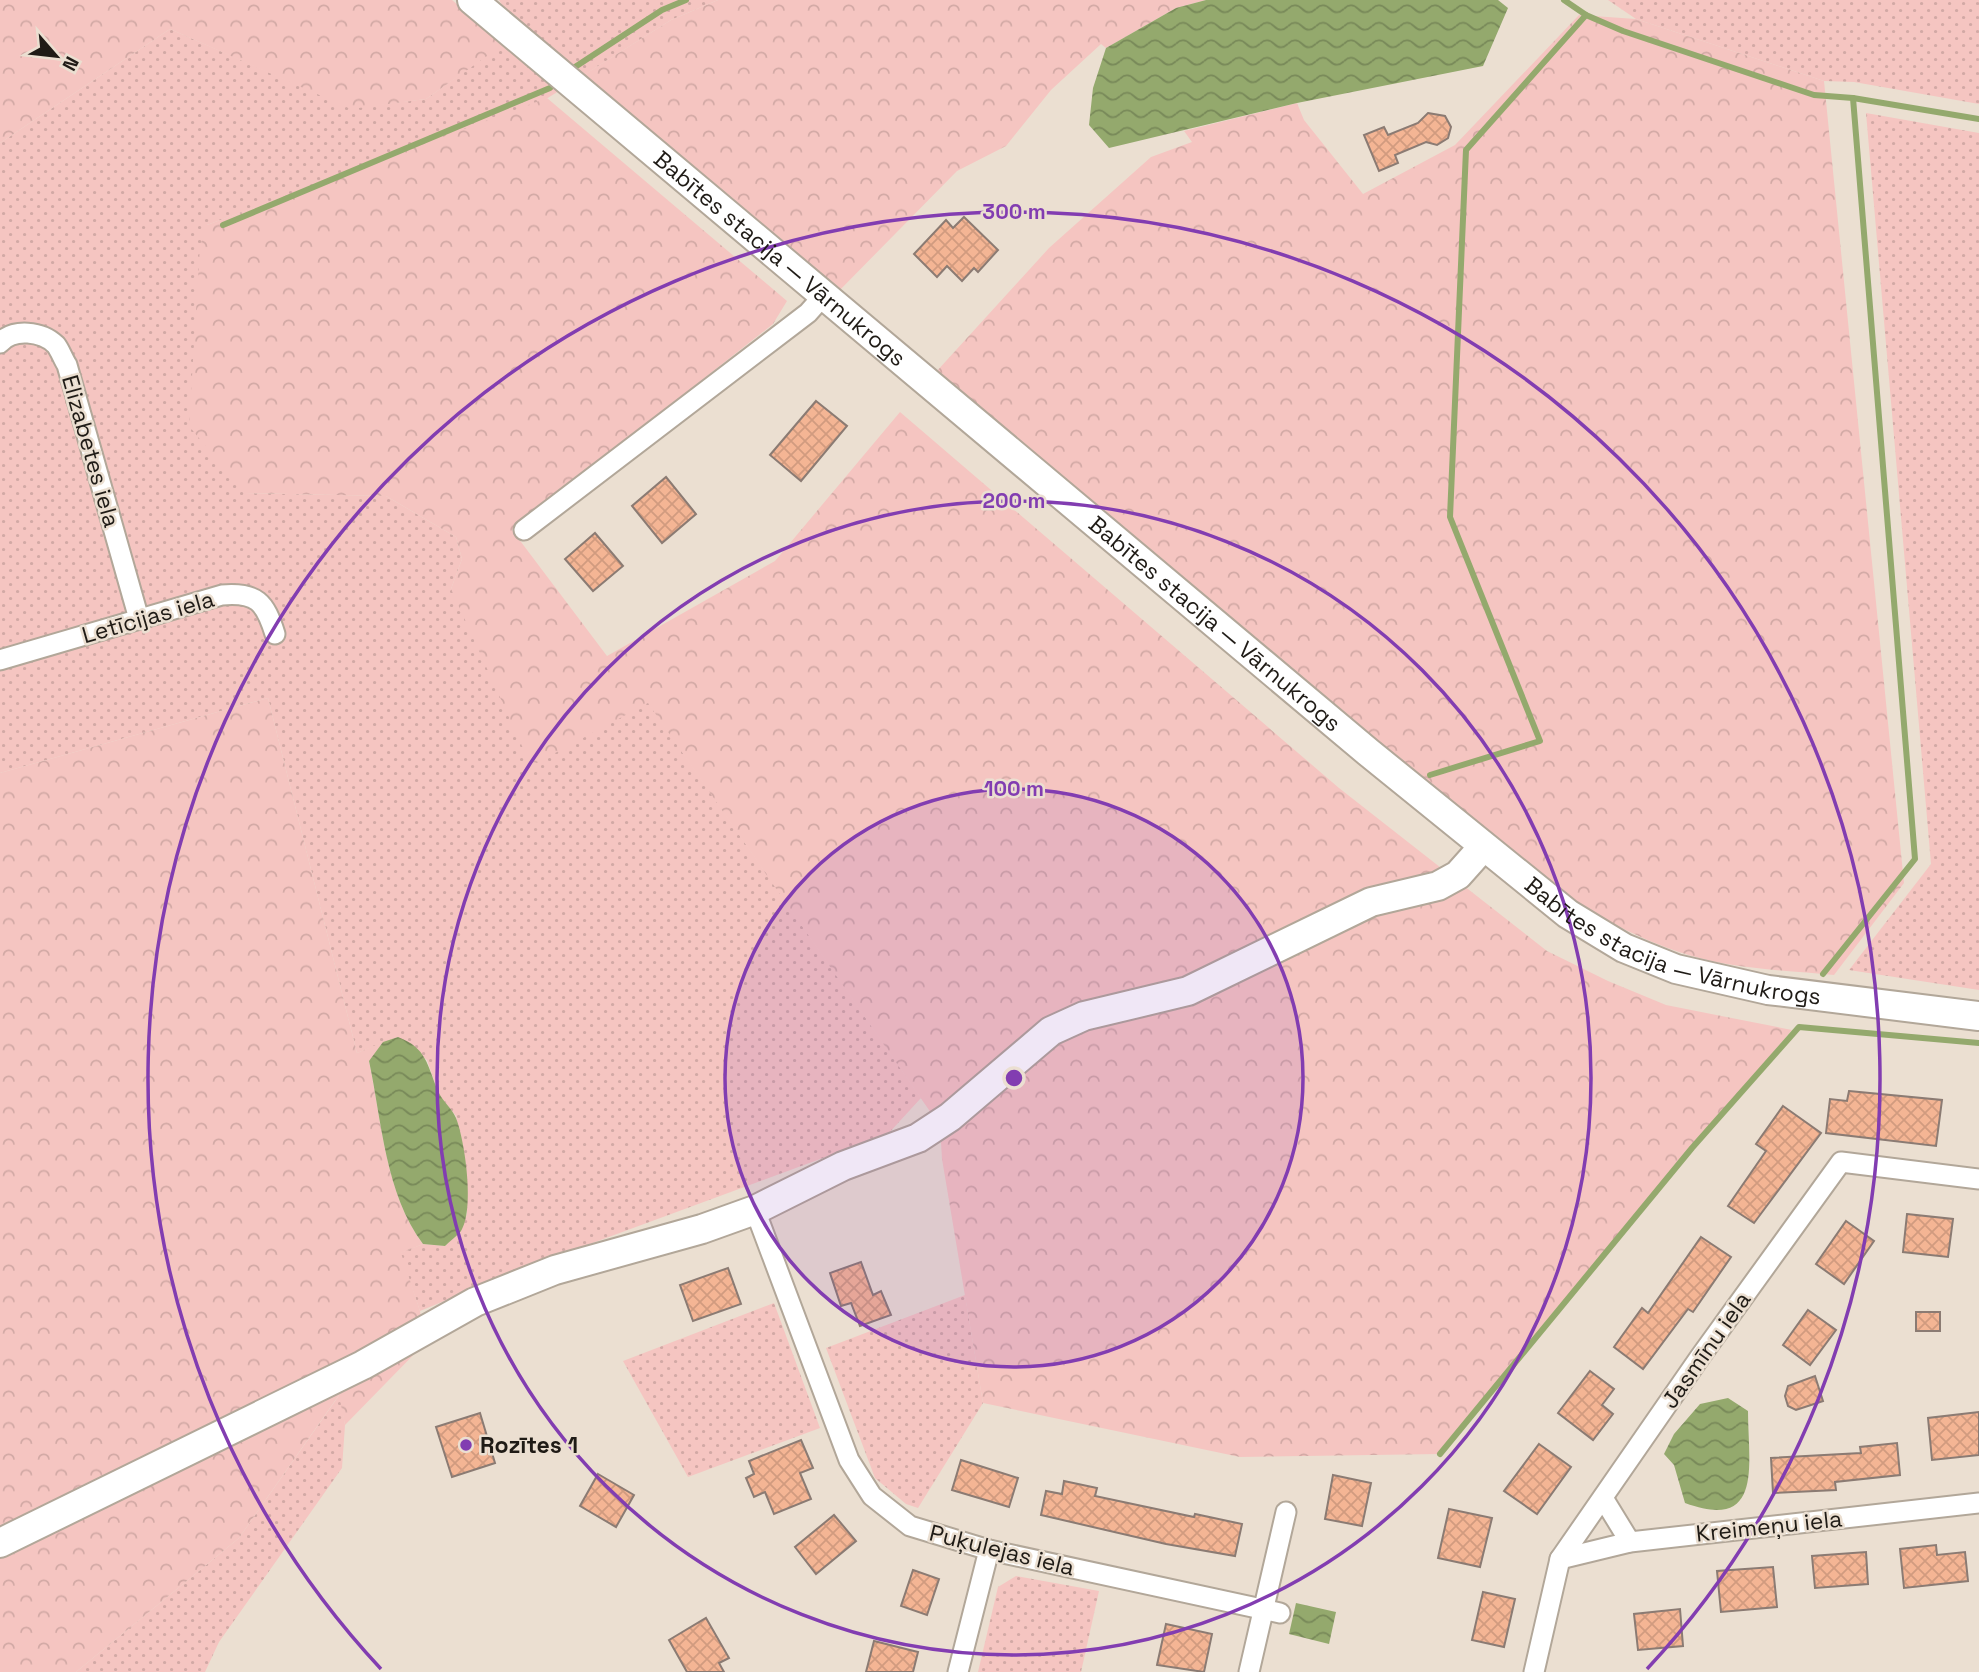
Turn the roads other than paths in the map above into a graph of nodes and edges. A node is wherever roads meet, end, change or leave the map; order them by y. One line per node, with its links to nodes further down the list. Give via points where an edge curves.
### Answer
1 (472, 0): 2 (main road, Babītes stacija — Vārnukrogs)
2 (824, 295): 4 (street, via 798,320); 8 (main road, Babītes stacija — Vārnukrogs)
3 (0, 343): 5 (street, Elizabetes iela, via 19,333 38,334 55,345 67,365)
4 (524, 530)
5 (139, 619): 6 (street, Letīcijas iela, via 242,593 257,599 268,612); 7 (street, Letīcijas iela)
6 (275, 634)
7 (0, 660)
8 (1483, 847): 9 (main road, Babītes stacija — Vārnukrogs, via 1569,914 1624,948 1676,970 1768,990); 11 (main road, via 1458,875 1438,886 1371,902 1188,991 1084,1016 1051,1031 950,1117 918,1138 843,1166)
9 (1979, 1016)
10 (1979, 1179): 12 (street, Jasmīnu iela, via 1841,1162)
11 (755, 1210): 15 (main road, via 555,1270 475,1302 363,1365); 17 (street, Puķulejas iela, via 849,1460 872,1496 910,1526)
12 (1602, 1498): 16 (street); 18 (street, Jasmīnu iela)
13 (1979, 1503): 16 (street, Kreimeņu iela)
14 (1286, 1512): 19 (street)
15 (0, 1542)
16 (1630, 1542): 18 (street, Kreimeņu iela)
17 (989, 1550): 19 (street, Puķulejas iela); 20 (street)
18 (1560, 1559): 22 (street, Jasmīnu iela)
19 (1271, 1612): 21 (street)
20 (958, 1672)
21 (1249, 1672)
22 (1534, 1672)

